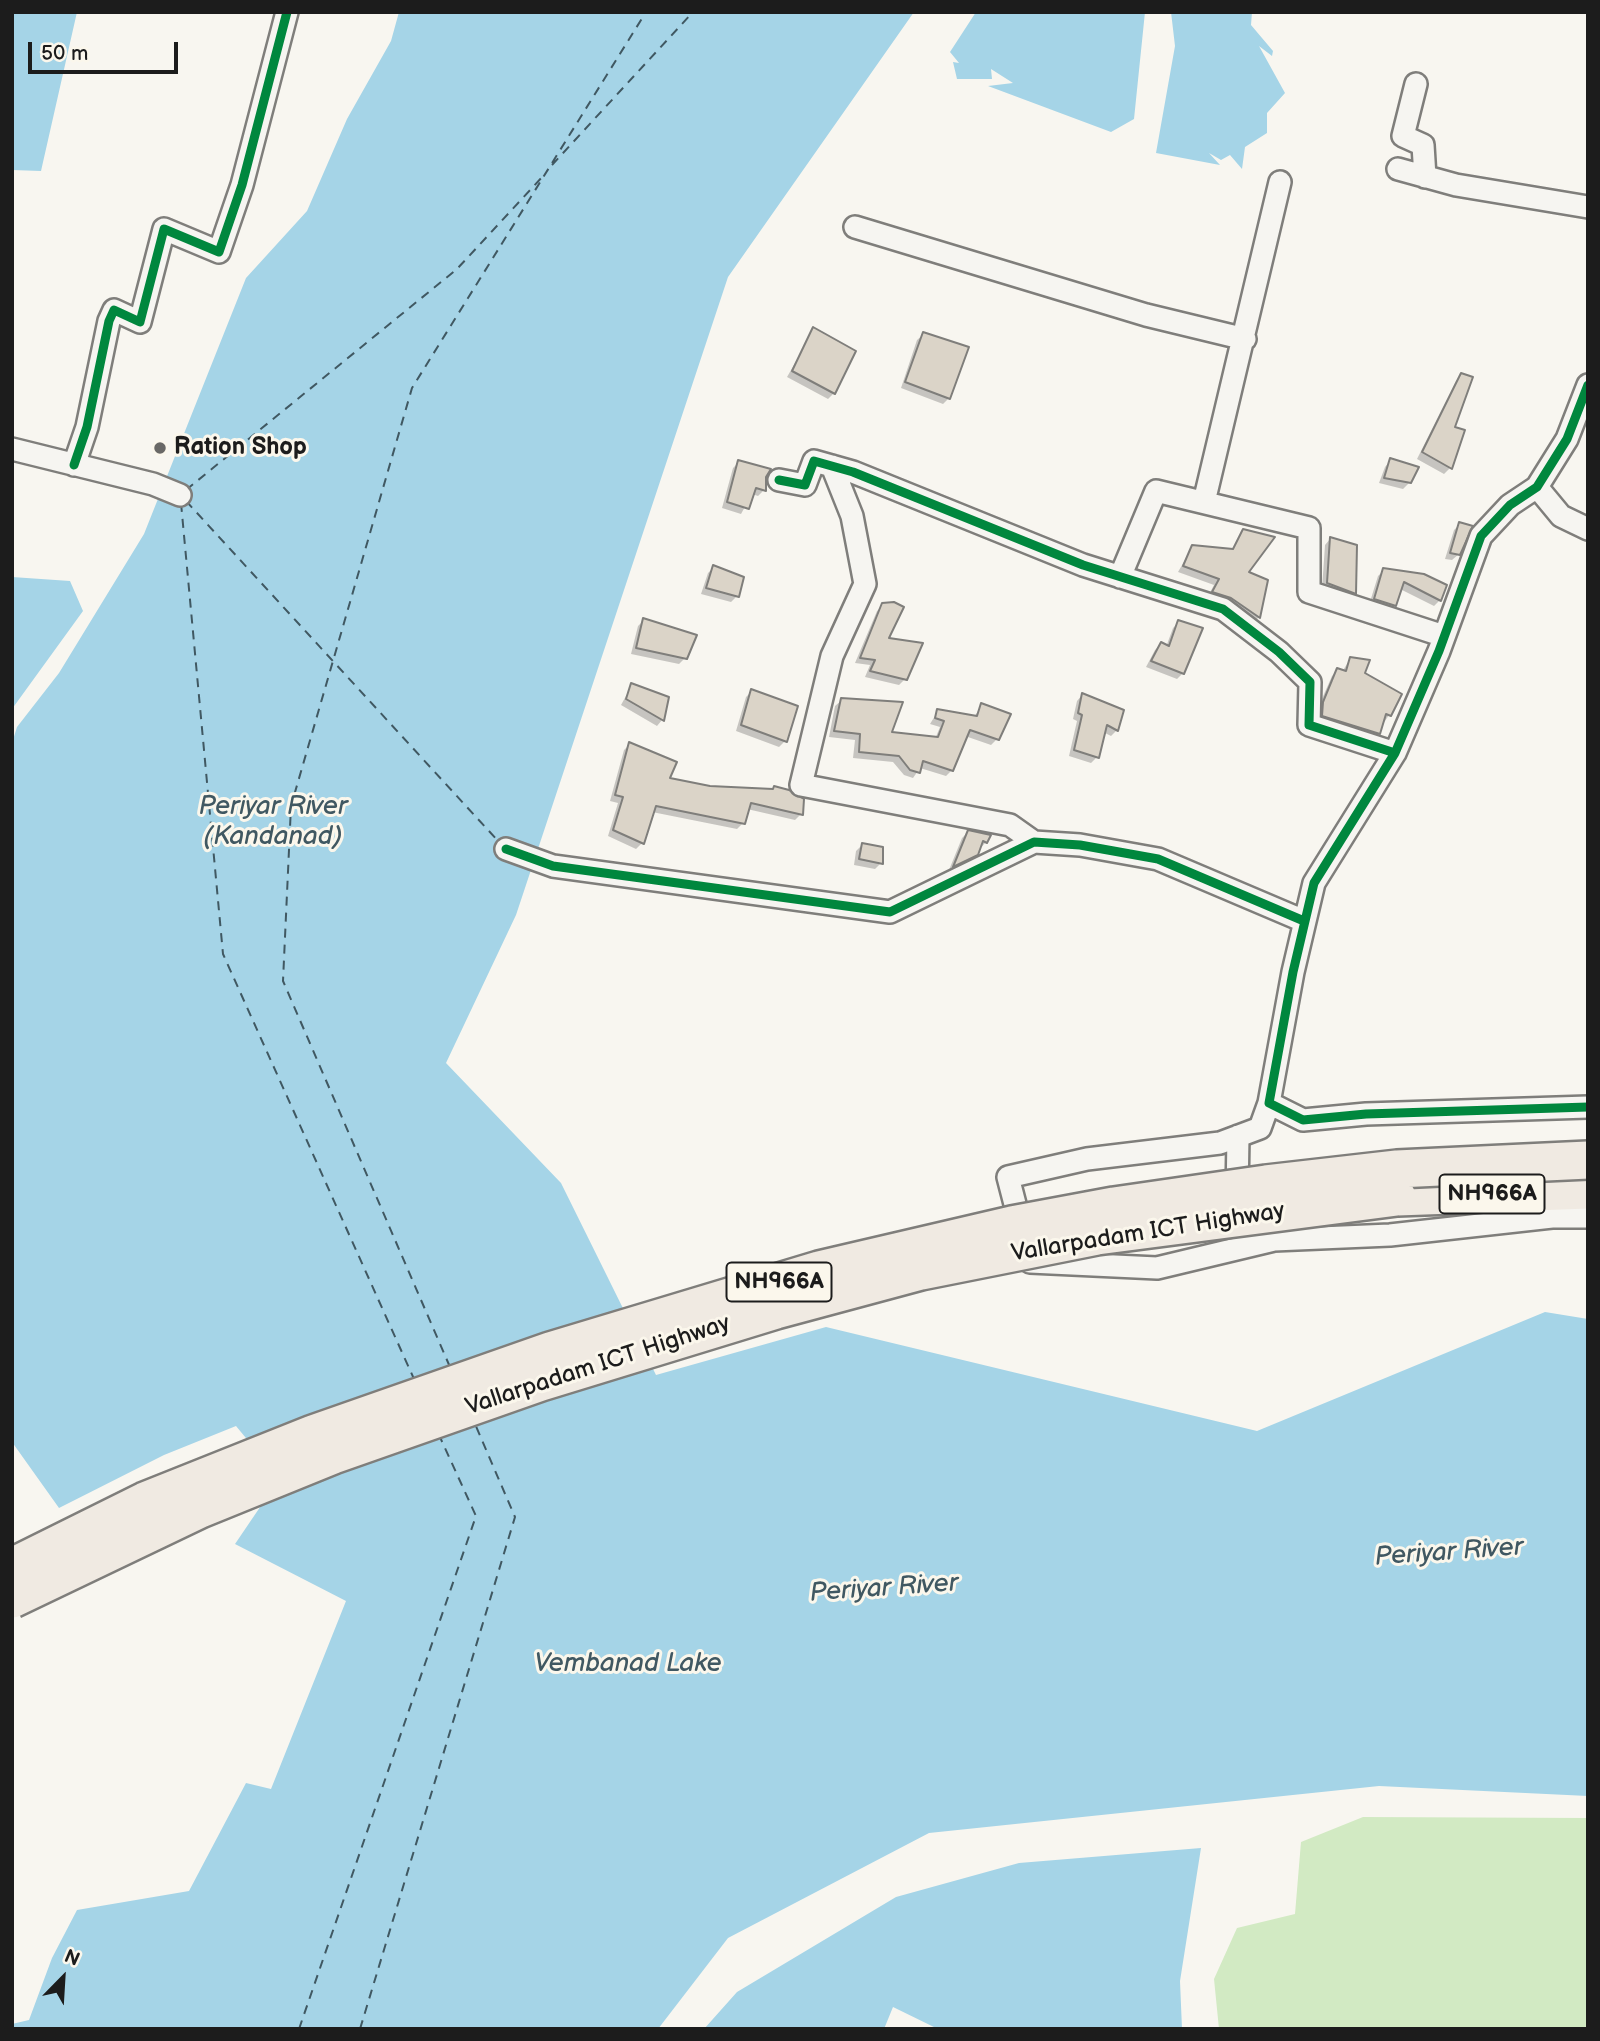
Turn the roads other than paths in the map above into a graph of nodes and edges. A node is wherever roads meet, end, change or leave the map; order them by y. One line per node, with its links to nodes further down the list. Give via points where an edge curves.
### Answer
1 (287, 12): 11 (street, via 242,185 219,252 164,229 140,321 114,310 109,321)
2 (1416, 84): 4 (street, via 1403,136 1423,145)
3 (1398, 169): 4 (street)
4 (1425, 177): 6 (street)
5 (1280, 182): 8 (street)
6 (1588, 207)
7 (855, 227): 8 (street, via 1146,315)
8 (1245, 339): 16 (street)
9 (1588, 385): 14 (street, via 1567,439)
10 (12, 449): 11 (street)
11 (74, 466): 15 (street)
12 (832, 466): 13 (street, via 814,461 805,485); 18 (street); 21 (street, via 852,516 864,584 832,656 801,785 1010,825)
13 (779, 480)
14 (1537, 487): 17 (street, via 1561,516); 19 (street, via 1510,505 1481,536)
15 (180, 495)
16 (1204, 502): 18 (street, via 1156,491); 19 (street, via 1309,528 1309,592)
17 (1588, 528)
18 (1120, 577): 20 (street, via 1223,609 1310,682 1309,725)
19 (1444, 636): 20 (street)
20 (1395, 753): 23 (street, via 1314,883)
21 (1034, 842): 22 (street, via 890,912 553,866); 23 (street, via 1158,859)
22 (506, 849)
23 (1304, 921): 24 (street)
24 (1269, 1103): 25 (street, via 1303,1120); 26 (street, via 1260,1128)
25 (1588, 1107)
26 (1238, 1136): 30 (street); 30 (street, via 1220,1143 1087,1159 1008,1177 1030,1262 1157,1268)
27 (1588, 1160): 31 (highway, Vallarpadam ICT Highway / NH966A, bridge, via 1397,1169 1252,1186 1012,1225 819,1270 550,1351 313,1434 145,1501)
28 (1588, 1190): 32 (highway, Vallarpadam ICT Highway / NH966A, bridge, via 1397,1197 1097,1236 921,1271 541,1382 333,1455 200,1509)
29 (1588, 1217): 30 (street, via 1274,1240)
30 (1236, 1249)
31 (12, 1567)
32 (12, 1599)

